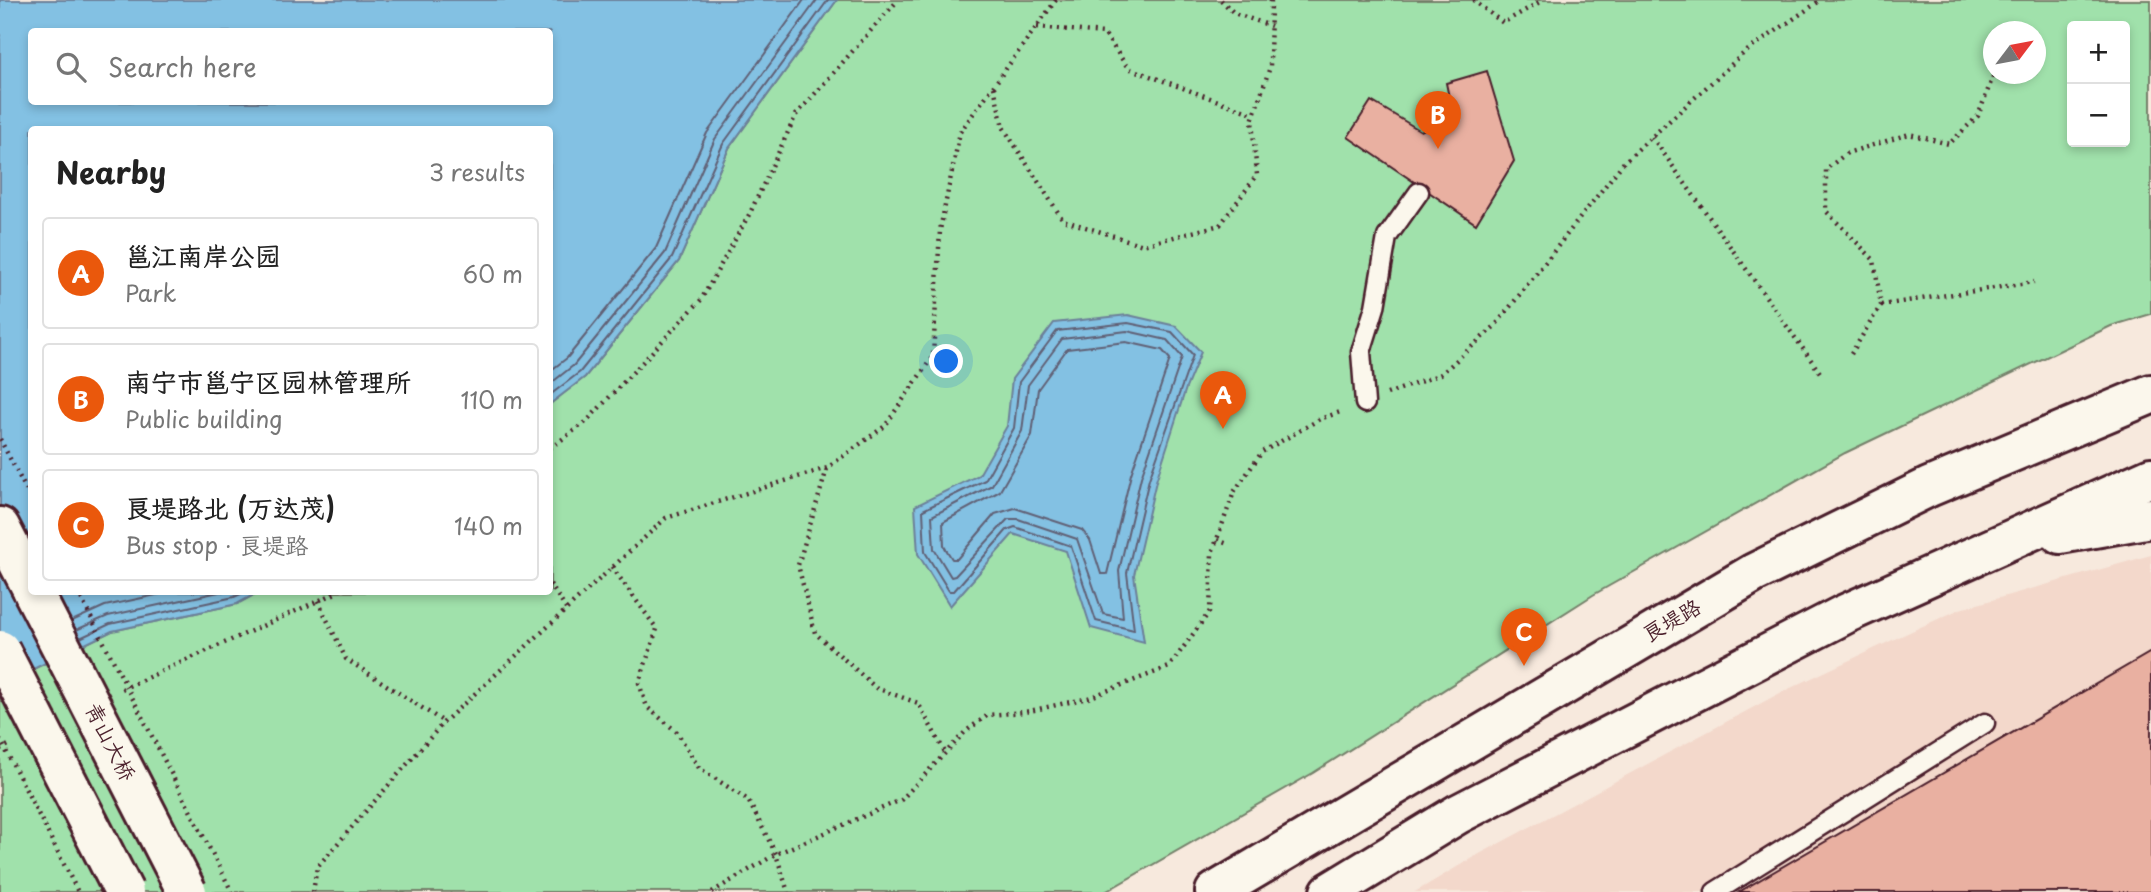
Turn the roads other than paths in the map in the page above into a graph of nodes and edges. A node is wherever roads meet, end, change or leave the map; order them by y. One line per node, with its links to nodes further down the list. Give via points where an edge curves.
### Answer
1 (1419, 192): 3 (lane, via 1387,237 1376,307 1361,352)
2 (2151, 394): 15 (main road, 良堤路, via 1929,487 1754,573)
3 (1365, 403)
4 (2151, 477): 7 (main road)
5 (2151, 518): 7 (main road)
6 (0, 527): 8 (main road, 青山大桥)
7 (2002, 544): 12 (main road, via 1796,639 1458,814)
8 (28, 582)
9 (35, 595): 14 (main road, 青山大桥, bridge)
10 (0, 650): 13 (main road, bridge)
11 (1985, 723): 16 (lane)
12 (1340, 890)
13 (124, 892)
14 (187, 892)
15 (1215, 892)
16 (1715, 892)

